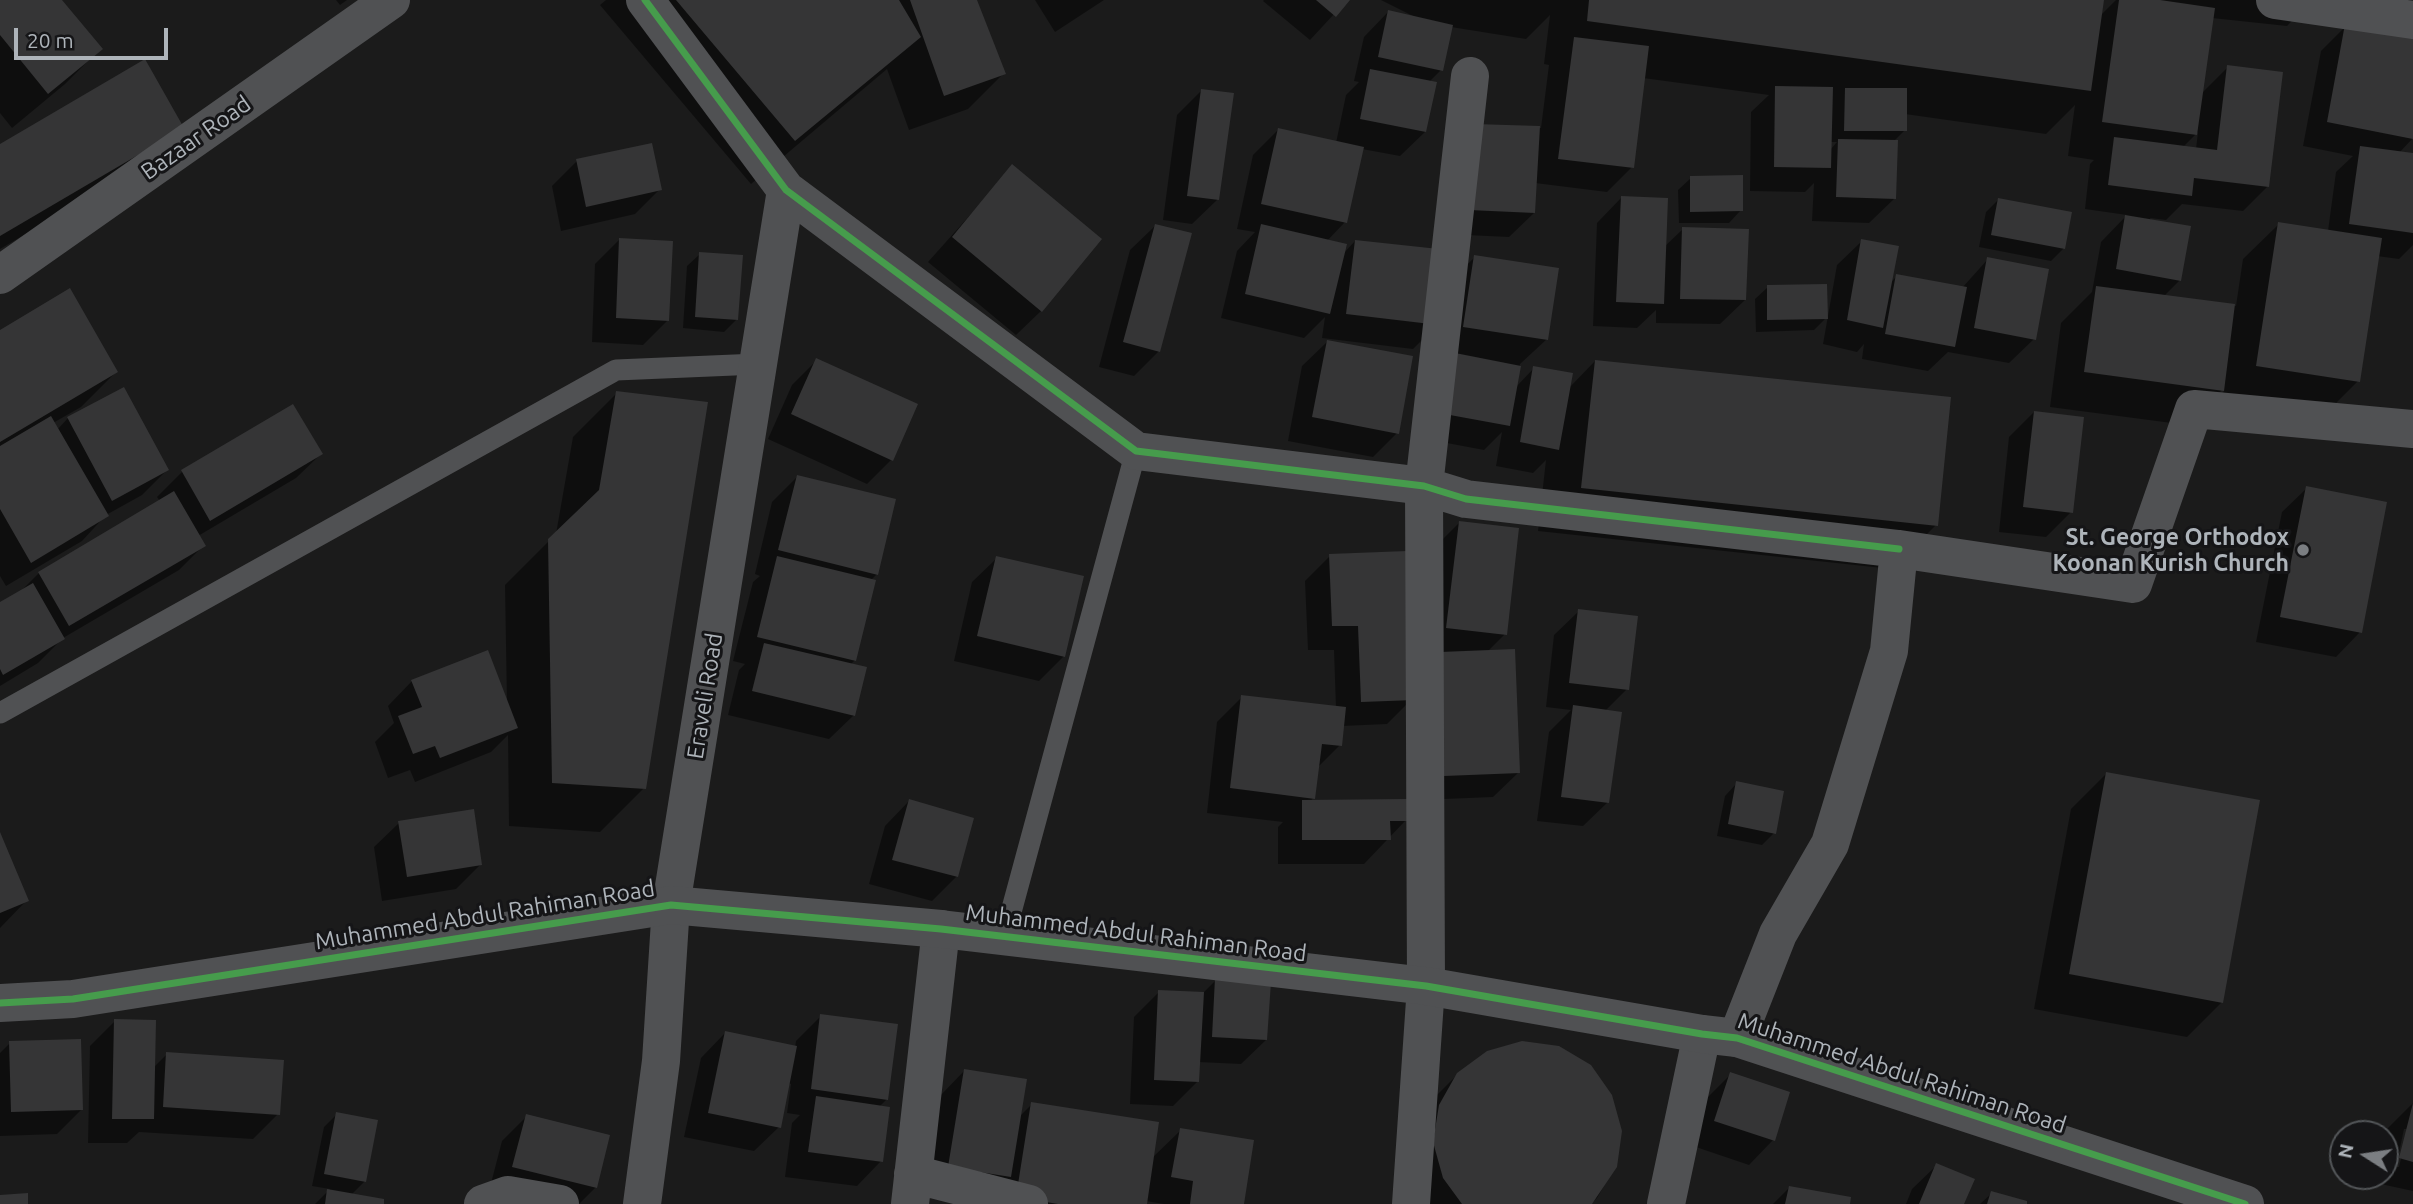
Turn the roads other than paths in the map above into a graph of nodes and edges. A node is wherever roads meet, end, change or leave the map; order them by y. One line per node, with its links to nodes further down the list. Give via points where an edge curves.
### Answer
1 (391, 0): 8 (street, Bazaar Road)
2 (645, 0): 7 (street)
3 (2275, 0): 4 (street)
4 (2333, 5): 5 (street)
5 (2413, 20)
6 (1470, 76): 12 (street)
7 (786, 190): 9 (street, Eraveli Road); 11 (street)
8 (0, 275)
9 (758, 364): 14 (lane, via 616,370); 15 (street, Eraveli Road)
10 (2413, 429): 13 (street, via 2194,409 2133,584)
11 (1136, 451): 12 (street); 17 (lane)
12 (1424, 486): 13 (street, via 1466,499); 18 (street)
13 (1899, 548): 20 (street, via 1889,651 1830,844)
14 (0, 713)
15 (671, 905): 16 (street, Muhammed Abdul Rahiman Road); 19 (street, Muhammed Abdul Rahiman Road, via 73,999); 24 (street, Eraveli Road, via 661,1061)
16 (941, 929): 17 (street, Muhammed Abdul Rahiman Road); 21 (street)
17 (1004, 938): 18 (street, Muhammed Abdul Rahiman Road)
18 (1426, 986): 20 (street, Muhammed Abdul Rahiman Road); 26 (street)
19 (0, 1003)
20 (1719, 1036): 27 (street); 28 (street, Muhammed Abdul Rahiman Road)
21 (911, 1189): 25 (street)
22 (483, 1204): 23 (street, via 508,1195)
23 (560, 1204)
24 (642, 1204)
25 (1029, 1204)
26 (1411, 1204)
27 (1666, 1204)
28 (2245, 1204)

